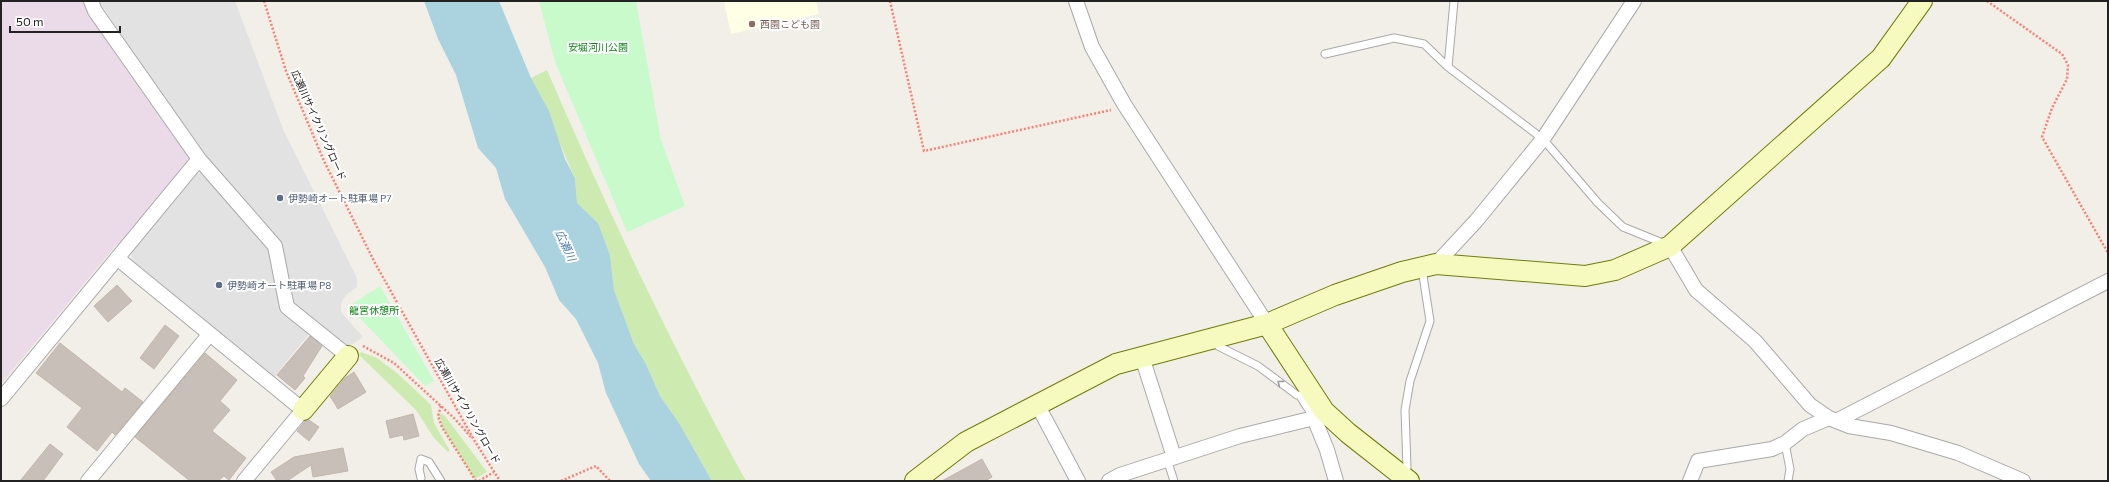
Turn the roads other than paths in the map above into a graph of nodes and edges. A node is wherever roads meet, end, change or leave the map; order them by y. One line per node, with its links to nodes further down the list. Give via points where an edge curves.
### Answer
1 (91, 1): 9 (street, via 95,11)
2 (1076, 1): 14 (street, via 1092,47 1124,104)
3 (1454, 1): 7 (lane)
4 (1634, 1): 8 (street)
5 (1922, 1): 10 (street, via 1881,58)
6 (1325, 54): 7 (lane, via 1394,38 1424,44)
7 (1448, 67): 8 (lane)
8 (1543, 139): 10 (lane, via 1598,203 1624,227); 12 (street, via 1476,221)
9 (199, 159): 11 (street); 17 (street, via 275,246 287,308)
10 (1670, 246): 12 (street, via 1615,270 1585,276); 23 (street, via 1696,290 1754,341 1810,406)
11 (117, 258): 15 (street); 19 (street)
12 (1429, 265): 14 (street, via 1335,294); 27 (lane, via 1430,321 1410,381 1405,410)
13 (2108, 281): 23 (street)
14 (1267, 324): 16 (street); 21 (street)
15 (209, 335): 22 (street); 28 (street)
16 (1214, 338): 18 (street); 21 (lane, one-way to 16, via 1258,366 1218,346)
17 (348, 356): 22 (street)
18 (1142, 357): 20 (street, via 1116,364); 25 (street)
19 (1, 399)
20 (1037, 404): 31 (street, via 966,442); 32 (street)
21 (1313, 406): 25 (street, via 1240,436); 27 (street); 35 (street)
22 (303, 410): 29 (street)
23 (1832, 420): 24 (street, via 1804,430); 38 (street, via 1958,452)
24 (1785, 444): 36 (street, via 1772,449 1698,461); 37 (lane, via 1790,469)
25 (1171, 458): 33 (street); 34 (lane)
26 (421, 478): 30 (lane, via 421,459 428,462)
27 (1405, 478)
28 (88, 481)
29 (244, 481)
30 (441, 481)
31 (915, 481)
32 (1078, 481)
33 (1109, 481)
34 (1174, 481)
35 (1336, 481)
36 (1690, 481)
37 (1788, 481)
38 (2023, 481)

